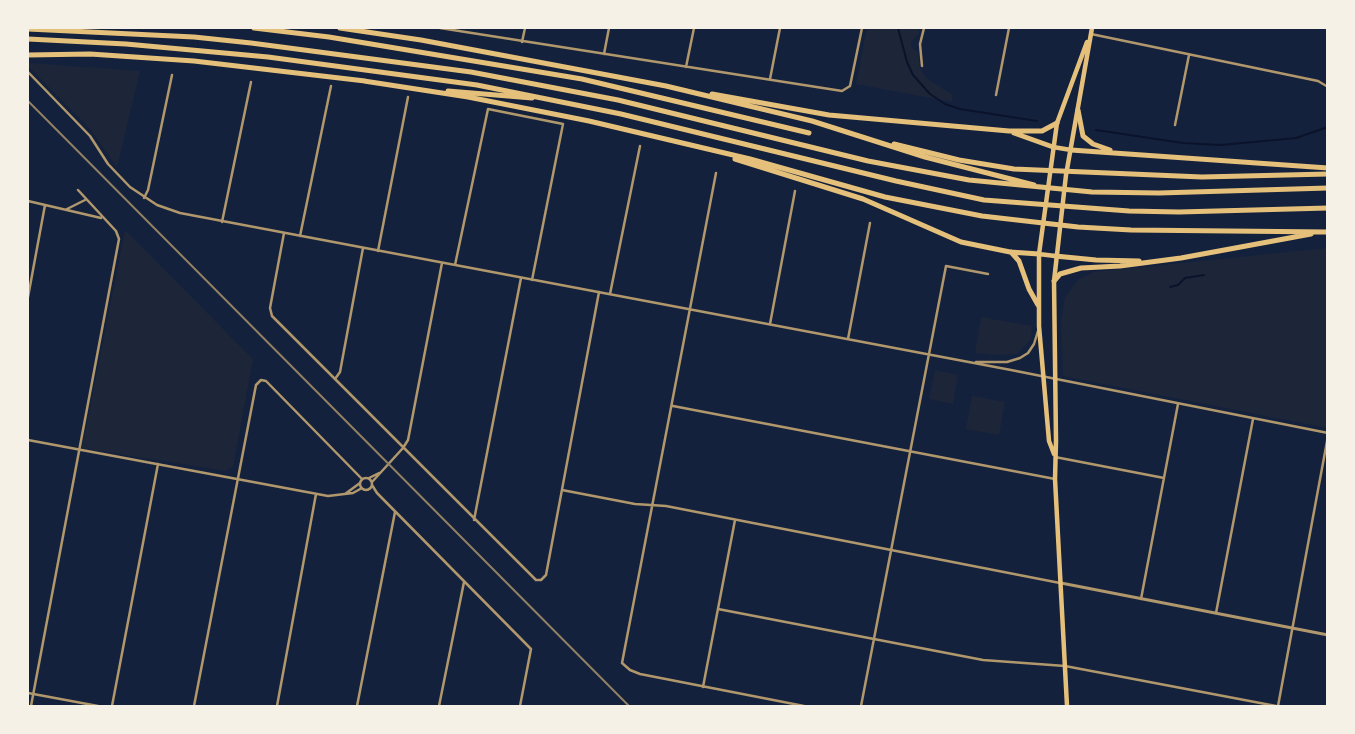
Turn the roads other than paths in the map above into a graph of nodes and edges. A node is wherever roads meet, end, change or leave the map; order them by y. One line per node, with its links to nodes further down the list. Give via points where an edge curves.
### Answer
1 (254, 28): 36 (highway, via 329,36 582,79)
2 (340, 28): 27 (highway, via 440,43)
3 (441, 28): 15 (street)
4 (525, 28): 15 (street)
5 (609, 28): 17 (street)
6 (694, 28): 20 (street)
7 (780, 28): 23 (street)
8 (862, 28): 23 (street, via 850,86 842,91)
9 (924, 28): 19 (street, via 920,44)
10 (1009, 28): 29 (street)
11 (1092, 28): 13 (main road)
12 (28, 29): 46 (highway, via 232,41 472,72 684,114 868,161 970,180)
13 (1091, 34): 18 (street); 32 (main road); 33 (main road)
14 (28, 39): 31 (highway, via 284,58)
15 (522, 42): 17 (street)
16 (28, 54): 24 (highway, via 100,54 194,60)
17 (604, 54): 20 (street)
18 (1189, 54): 28 (street, via 1318,81); 34 (street)
19 (922, 66)
20 (686, 67): 23 (street)
21 (28, 72): 50 (street, via 90,136 108,164)
22 (172, 75): 50 (street)
23 (770, 80)
24 (364, 81): 31 (highway, via 503,97); 38 (highway, via 525,108)
25 (251, 82): 57 (street)
26 (331, 86): 61 (street)
27 (666, 86): 35 (highway, via 829,115); 37 (highway)
28 (1328, 88)
29 (996, 95)
30 (408, 98): 63 (street)
31 (549, 98): 54 (highway, via 984,200 1081,209 1179,212)
32 (1078, 110): 41 (main road); 42 (highway, via 1081,130 1088,140 1101,148)
33 (1057, 123): 35 (highway, via 1042,131); 40 (main road)
34 (1175, 126)
35 (1009, 131): 40 (highway)
36 (809, 133)
37 (857, 135): 45 (highway, via 959,160 1014,169 1184,177); 46 (highway)
38 (689, 144): 59 (highway, via 885,197 1021,222 1131,230); 64 (highway, via 863,199 961,242)
39 (640, 146): 75 (street)
40 (1053, 147): 41 (main road); 65 (main road)
41 (1071, 150): 42 (highway); 66 (main road)
42 (1127, 154): 43 (highway)
43 (1328, 168)
44 (716, 173): 78 (street)
45 (1328, 174)
46 (1028, 186): 47 (highway, via 1092,192 1159,193)
47 (1328, 188)
48 (78, 190): 51 (street)
49 (795, 192): 79 (street)
50 (144, 198): 57 (street, via 167,209)
51 (85, 200): 55 (street); 56 (street)
52 (28, 201): 53 (street)
53 (45, 206): 55 (street); 76 (street)
54 (1328, 208)
55 (67, 209): 56 (street)
56 (103, 218): 93 (street, via 119,239)
57 (222, 222): 60 (street)
58 (870, 223): 81 (street)
59 (1328, 232): 67 (highway)
60 (284, 233): 61 (street); 85 (street, via 270,312)
61 (300, 236): 62 (street)
62 (363, 248): 63 (street); 85 (street, via 340,372)
63 (378, 251): 68 (street)
64 (1010, 252): 65 (highway); 77 (highway, via 1019,261)
65 (1039, 254): 66 (main road); 77 (main road)
66 (1056, 256): 67 (highway); 73 (main road)
67 (1150, 261): 73 (highway, via 1081,268 1060,274)
68 (442, 263): 69 (street); 92 (street, via 410,431)
69 (455, 266): 71 (street); 72 (street, via 488,109 564,124)
70 (988, 274): 82 (street, via 946,266)
71 (521, 278): 72 (street); 112 (street)
72 (532, 280): 74 (street)
73 (1054, 281): 86 (main road)
74 (599, 292): 75 (street); 106 (street)
75 (610, 294): 78 (street)
76 (28, 297)
77 (1038, 305): 80 (main road)
78 (691, 310): 79 (street); 88 (street)
79 (770, 324): 81 (street)
80 (1039, 326): 83 (street, via 1034,344 1020,358 1007,362); 84 (main road)
81 (848, 339): 82 (street)
82 (930, 355): 83 (street); 94 (street)
83 (972, 363): 84 (street)
84 (1044, 377): 86 (street); 95 (main road, via 1049,441)
85 (335, 379): 92 (street)
86 (1055, 380): 87 (street); 95 (main road)
87 (1178, 404): 89 (street); 99 (street)
88 (673, 406): 94 (street); 110 (street)
89 (1253, 419): 90 (street); 119 (street)
90 (1328, 434): 120 (street)
91 (28, 440): 93 (street)
92 (403, 448): 97 (street); 112 (street)
93 (80, 449): 96 (street); 126 (street)
94 (911, 452): 101 (street); 114 (street)
95 (1054, 456): 99 (street); 101 (main road)
96 (158, 464): 100 (street); 129 (street)
97 (380, 472): 98 (street); 103 (street)
98 (369, 478): 102 (street); 103 (street)
99 (1164, 478): 117 (street)
100 (237, 479): 102 (street, via 256,385 260,380 266,381); 108 (street); 130 (street)
101 (1055, 479): 116 (main road)
102 (361, 481): 104 (street); 109 (street)
103 (372, 484): 105 (street); 107 (street)
104 (362, 488): 105 (street); 109 (street)
105 (369, 489): 107 (street)
106 (562, 490): 110 (street); 112 (street, via 546,575 541,580 530,576)
107 (377, 493): 111 (street)
108 (316, 494): 109 (street); 131 (street)
109 (344, 494)
110 (653, 505): 113 (street); 124 (street, via 623,666 640,674)
111 (395, 512): 115 (street); 132 (street)
112 (474, 520)
113 (735, 520): 114 (street); 118 (street)
114 (891, 550): 116 (street); 122 (street)
115 (464, 582): 133 (street); 134 (street, via 531,649)
116 (1060, 583): 117 (street); 123 (main road)
117 (1141, 599): 119 (street)
118 (718, 609): 122 (street); 124 (street)
119 (1216, 613): 120 (street)
120 (1293, 628): 121 (street); 138 (street)
121 (1328, 635)
122 (874, 639): 123 (street, via 983,660); 136 (street)
123 (1065, 666): 137 (main road); 138 (street)
124 (703, 687): 135 (street)
125 (28, 693): 126 (street)
126 (33, 694): 127 (street); 128 (street)
127 (31, 706)
128 (98, 706)
129 (112, 706)
130 (194, 706)
131 (277, 706)
132 (357, 706)
133 (439, 706)
134 (520, 706)
135 (804, 706)
136 (861, 706)
137 (1067, 706)
138 (1277, 706)

